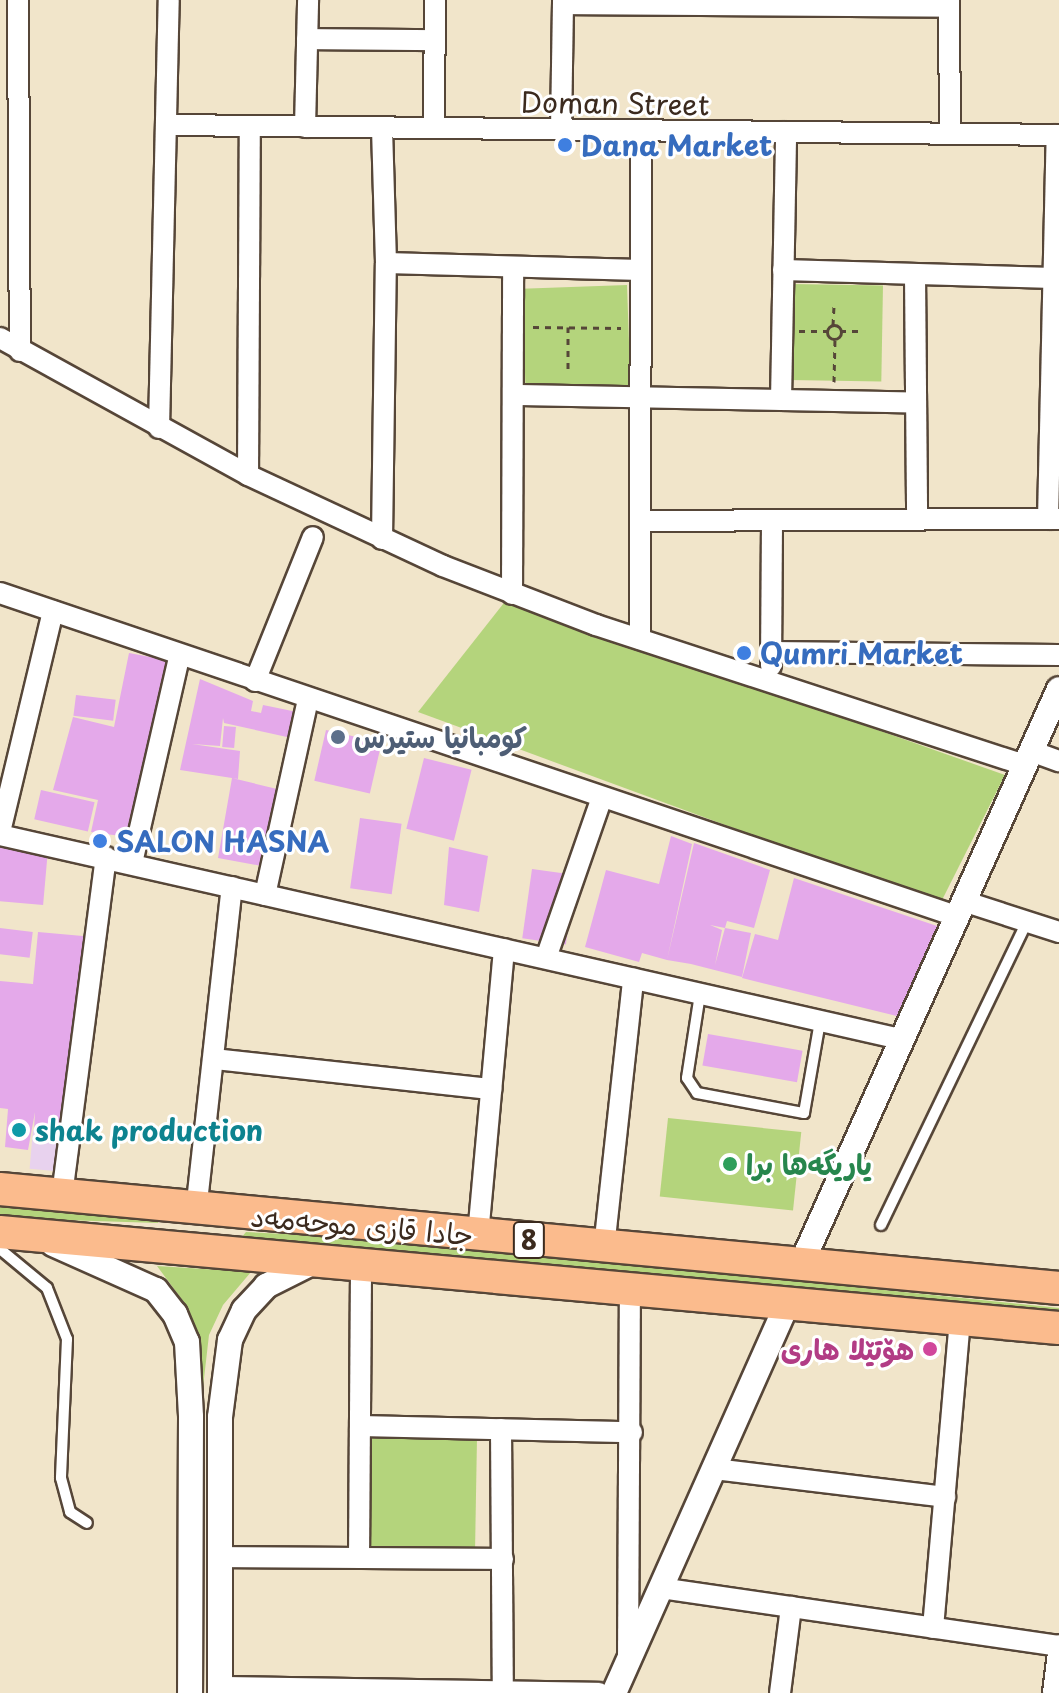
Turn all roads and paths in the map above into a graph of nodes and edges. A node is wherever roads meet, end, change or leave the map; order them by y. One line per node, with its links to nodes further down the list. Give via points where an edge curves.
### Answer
1 (18, 0): 39 (street)
2 (169, 0): 11 (street)
3 (308, 0): 9 (street)
4 (435, 0): 10 (street)
5 (563, 2): 6 (street); 16 (street)
6 (691, 2): 7 (street)
7 (816, 3): 8 (street)
8 (949, 3): 18 (street)
9 (307, 39): 10 (street); 13 (street)
10 (434, 40): 15 (street)
11 (169, 125): 12 (street, Doman Street); 46 (street)
12 (250, 126): 13 (street, Doman Street); 47 (street)
13 (305, 127): 14 (street, Doman Street)
14 (382, 128): 15 (street, Doman Street); 21 (street)
15 (434, 128): 16 (street, Doman Street)
16 (561, 130): 19 (street, Doman Street)
17 (786, 132): 18 (street, Doman Street); 19 (street, Doman Street); 24 (street)
18 (950, 134): 20 (street, Doman Street)
19 (641, 135): 23 (street)
20 (1058, 135): 26 (street)
21 (386, 263): 22 (street); 53 (street)
22 (513, 267): 23 (street); 29 (street)
23 (641, 270): 32 (street)
24 (783, 270): 25 (street); 43 (street)
25 (915, 274): 26 (street); 45 (street)
26 (1053, 278): 31 (street)
27 (834, 304): 28 (path)
28 (833, 325): 34 (path); 35 (path)
29 (514, 326): 30 (path); 41 (street)
30 (568, 327): 32 (path); 40 (path)
31 (1056, 328): 48 (street)
32 (641, 329): 42 (street)
33 (797, 331): 34 (path)
34 (827, 331): 38 (path)
35 (840, 331): 36 (path); 38 (path)
36 (864, 331)
37 (0, 338): 39 (street)
38 (835, 338): 44 (path)
39 (20, 351): 46 (street)
40 (568, 374)
41 (516, 395): 42 (street); 55 (street)
42 (641, 398): 43 (street); 50 (street)
43 (781, 400): 44 (street)
44 (834, 401): 45 (street)
45 (916, 403): 49 (street)
46 (159, 428): 47 (street)
47 (248, 475): 53 (street)
48 (1054, 519): 49 (street)
49 (917, 520): 51 (street)
50 (640, 521): 51 (street); 57 (street)
51 (772, 522): 58 (street)
52 (313, 537): 61 (street)
53 (382, 539): 55 (street)
54 (0, 593): 56 (street)
55 (512, 594): 57 (street)
56 (53, 611): 60 (street); 68 (street)
57 (640, 639): 62 (street)
58 (771, 652): 59 (street); 62 (street)
59 (1059, 655)
60 (179, 657): 61 (street); 70 (street)
61 (255, 681): 64 (street)
62 (771, 682): 65 (street)
63 (1059, 689): 65 (street)
64 (308, 699): 67 (street); 72 (street)
65 (1028, 758): 66 (street); 73 (street)
66 (1059, 761)
67 (602, 797): 73 (street); 77 (street)
68 (0, 833): 69 (street)
69 (106, 857): 70 (street); 85 (street)
70 (132, 863): 71 (street)
71 (232, 887): 72 (street); 82 (street)
72 (265, 895): 76 (street)
73 (959, 908): 74 (street); 81 (street)
74 (1027, 922): 75 (street); 88 (lane)
75 (1059, 932)
76 (504, 949): 77 (street); 83 (street)
77 (546, 958): 78 (street)
78 (633, 979): 79 (street); 92 (street)
79 (700, 994): 80 (street); 80 (lane, via 687,1078 697,1093 804,1113)
80 (820, 1021): 81 (street)
81 (900, 1039): 97 (street)
82 (214, 1059): 83 (street); 86 (street)
83 (491, 1089): 91 (street)
84 (0, 1189): 85 (main road, جادا قازی موحەمەد / 8)
85 (62, 1195): 86 (main road, جادا قازی موحەمەد / 8)
86 (196, 1211): 87 (main road, جادا قازی موحەمەد / 8)
87 (238, 1215): 91 (main road, جادا قازی موحەمەد / 8); 94 (main road, via 226,1233)
88 (881, 1225)
89 (0, 1232): 90 (main road, جادا قازی موحەمەد / 8)
90 (32, 1235): 94 (main road, جادا قازی موحەمەد / 8); 103 (street, via 139,1278 167,1301 187,1342)
91 (478, 1235): 92 (main road, جادا قازی موحەمەد / 8)
92 (604, 1248): 97 (main road, جادا قازی موحەمەد / 8)
93 (0, 1249): 110 (lane, via 47,1288 67,1339 61,1478 70,1512)
94 (233, 1252): 95 (main road, جادا قازی موحەمەد / 8)
95 (326, 1259): 96 (main road, جادا قازی موحەمەد / 8); 104 (street, via 285,1274 244,1310 230,1340)
96 (361, 1262): 98 (main road, جادا قازی موحەمەد / 8); 105 (street)
97 (800, 1267): 99 (main road, جادا قازی موحەمەد / 8)
98 (630, 1287): 100 (main road, جادا قازی موحەمەد / 8); 107 (street)
99 (1059, 1288)
100 (788, 1303): 101 (main road, جادا قازی موحەمەد / 8); 108 (street)
101 (960, 1319): 102 (main road, جادا قازی موحەمەد / 8); 109 (street)
102 (1059, 1328)
103 (191, 1417): 104 (street); 122 (street)
104 (220, 1417): 111 (street)
105 (360, 1426): 106 (street); 112 (street)
106 (501, 1429): 107 (street); 113 (street)
107 (632, 1432): 118 (street)
108 (714, 1469): 109 (street); 114 (street)
109 (945, 1497): 116 (street)
110 (87, 1523)
111 (220, 1557): 112 (street); 120 (street)
112 (359, 1558): 113 (street)
113 (503, 1559): 119 (street)
114 (661, 1588): 115 (street); 118 (street)
115 (791, 1607): 116 (street); 125 (street)
116 (933, 1628): 117 (street)
117 (1059, 1646): 126 (street)
118 (628, 1663): 124 (street)
119 (503, 1689): 121 (street); 123 (street)
120 (220, 1690): 121 (street)
121 (365, 1691)
122 (190, 1693)
123 (599, 1693)
124 (614, 1693)
125 (780, 1693)
126 (1053, 1693)

